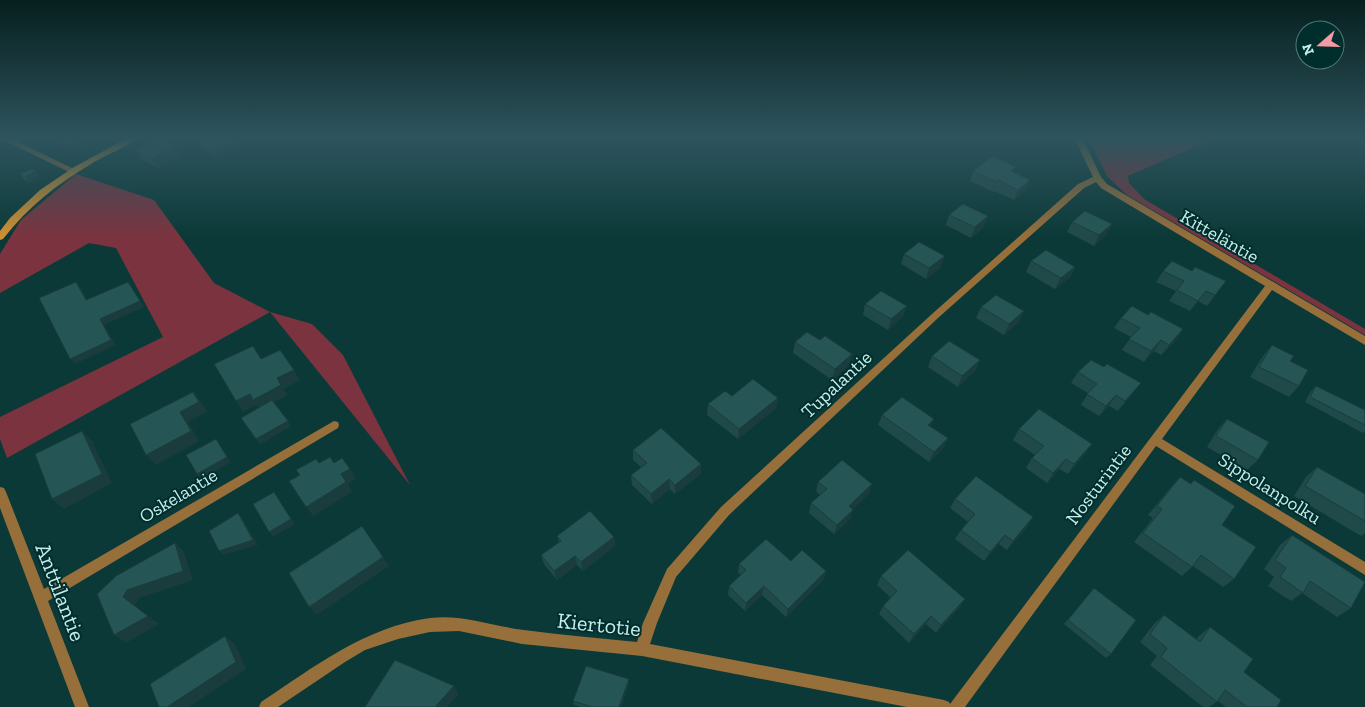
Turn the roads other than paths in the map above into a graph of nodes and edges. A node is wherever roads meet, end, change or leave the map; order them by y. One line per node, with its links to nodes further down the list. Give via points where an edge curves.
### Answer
1 (69, 172): 4 (street, via 18,214)
2 (1094, 172): 3 (street, Kitteläntie)
3 (1097, 178): 5 (street, Kitteläntie, via 1123,199); 12 (street, Tupalantie, via 1081,186 725,510 671,573)
4 (0, 237)
5 (1271, 284): 6 (street, Kitteläntie); 8 (street, Nosturintie)
6 (1365, 341)
7 (334, 425): 11 (street, Oskelantie)
8 (1155, 440): 10 (street, Sippolanpolku); 16 (street, Nosturintie)
9 (0, 492): 11 (street, Anttilantie)
10 (1365, 568)
11 (41, 598): 13 (street, Anttilantie)
12 (642, 649): 14 (street, Kiertotie, via 522,637 459,624 430,625 362,645); 15 (street, Kiertotie)
13 (82, 707)
14 (266, 707)
15 (944, 707)
16 (956, 707)

